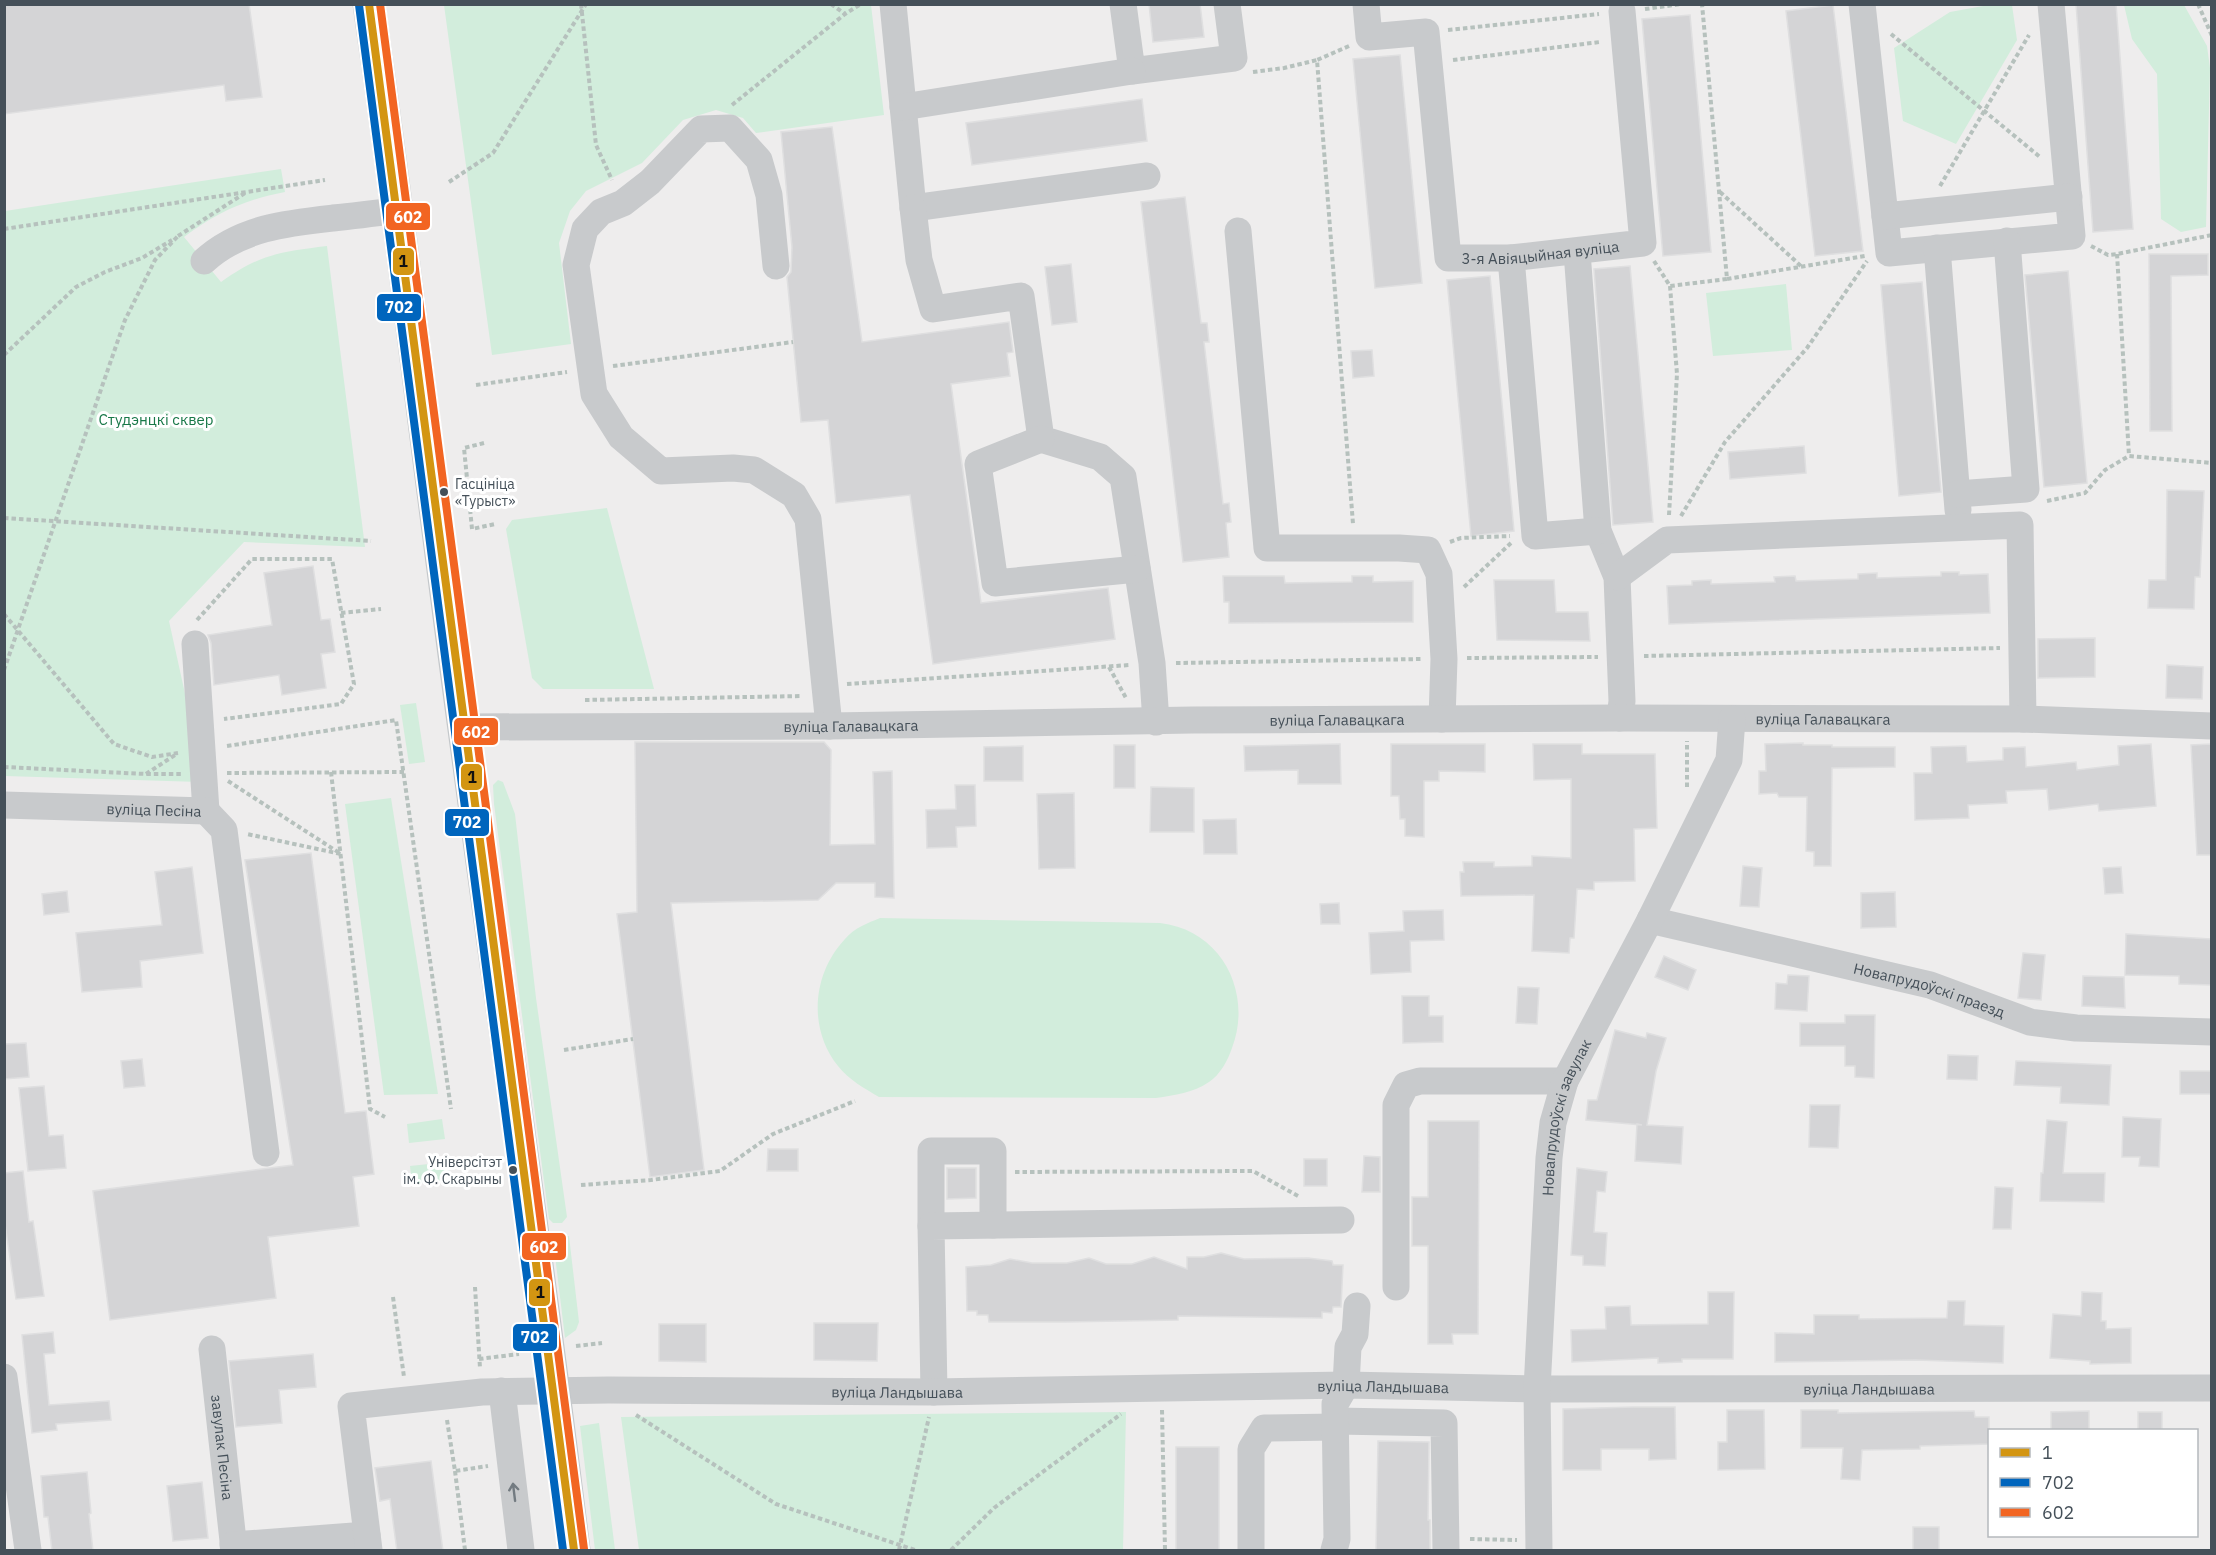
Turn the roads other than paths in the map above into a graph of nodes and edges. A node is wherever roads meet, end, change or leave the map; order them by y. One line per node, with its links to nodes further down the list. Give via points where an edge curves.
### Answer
1 (369, 4): 14 (main road)
2 (893, 4): 10 (street)
3 (1124, 4): 9 (street)
4 (1227, 4): 9 (street, via 1234,58)
5 (1366, 4): 20 (street, 3-я Авіяцыйная вуліца, via 1369,37 1426,32 1448,258)
6 (2051, 4): 12 (street)
7 (1862, 8): 15 (street)
8 (1622, 11): 19 (street, 3-я Авіяцыйная вуліца, via 1643,243)
9 (1132, 71): 10 (street)
10 (903, 107): 13 (street)
11 (1147, 176): 13 (street)
12 (2068, 189): 15 (street); 17 (street, via 2072,236)
13 (914, 208): 23 (street, via 919,260 933,309 1021,296)
14 (398, 210): 21 (street, via 266,228 236,238); 37 (main road)
15 (1885, 216): 18 (street, via 1889,253)
16 (1238, 231): 31 (street, via 1267,548 1428,550 1439,574 1444,659)
17 (2007, 242): 18 (street); 24 (street, via 2026,489)
18 (1937, 248): 24 (street)
19 (1577, 252): 20 (street, 3-я Авіяцыйная вуліца); 26 (street)
20 (1511, 258): 26 (street, via 1535,536)
21 (204, 261)
22 (776, 266): 35 (street, via 769,195 759,160 730,128 701,129 650,182 623,203 601,212 585,230 576,265 594,394 621,437 661,471 754,470 794,495 808,519)
23 (1041, 439): 27 (street, via 1100,457 1123,477); 27 (street, via 978,464 995,583)
24 (1957, 494): 25 (street)
25 (1959, 527): 28 (street, via 1667,540); 33 (street, via 2020,525)
26 (1598, 531): 28 (street)
27 (1137, 568): 34 (street, via 1152,663)
28 (1617, 577): 30 (street)
29 (195, 644): 39 (street, вуліца Песіна)
30 (1620, 718): 31 (street, вуліца Галавацкага); 32 (street, вуліца Галавацкага)
31 (1442, 719): 34 (street, вуліца Галавацкага)
32 (1732, 719): 33 (street, вуліца Галавацкага); 40 (street, Новапрудоўскі завулак, via 1729,760)
33 (2023, 719): 36 (street, вуліца Галавацкага)
34 (1156, 722): 35 (street, вуліца Галавацкага)
35 (829, 726): 37 (street, вуліца Галавацкага)
36 (2211, 726)
37 (463, 727): 55 (main road)
38 (4, 805): 39 (street, вуліца Песіна)
39 (206, 812): 43 (street, via 224,830 228,851)
40 (1650, 920): 41 (street, Новапрудоўскі праезд, via 1930,985 2030,1022 2076,1028); 42 (street, Новапрудоўскі завулак)
41 (2211, 1032)
42 (1565, 1081): 47 (street, via 1420,1081 1407,1085 1396,1105); 54 (street, Новапрудоўскі завулак, via 1553,1123 1549,1158)
43 (266, 1153)
44 (1341, 1220): 45 (street)
45 (993, 1225): 46 (street); 46 (street, via 993,1151 931,1151)
46 (931, 1226): 56 (street)
47 (1396, 1287)
48 (1357, 1306): 52 (street, via 1355,1334 1348,1347)
49 (212, 1349): 62 (street, завулак Песіна)
50 (4, 1377): 58 (street)
51 (491, 1384): 55 (street, вуліца Ландышава); 59 (street, вуліца Ландышава, via 444,1395 351,1406); 64 (street, one-way to 51)
52 (1346, 1385): 54 (street, вуліца Ландышава); 56 (street, вуліца Ландышава); 57 (street, via 1335,1404)
53 (2211, 1388): 54 (street, вуліца Ландышава)
54 (1537, 1389): 61 (street, Новапрудоўскі завулак)
55 (555, 1390): 56 (street, вуліца Ландышава); 65 (main road)
56 (934, 1392)
57 (1336, 1424): 60 (street, via 1444,1424); 66 (street, via 1264,1428 1251,1449); 67 (street)
58 (13, 1500): 63 (street)
59 (368, 1543): 62 (street, завулак Песіна)
60 (1447, 1545)
61 (1531, 1545)
62 (234, 1548)
63 (28, 1551)
64 (521, 1551)
65 (574, 1551)
66 (1251, 1551)
67 (1334, 1551)

